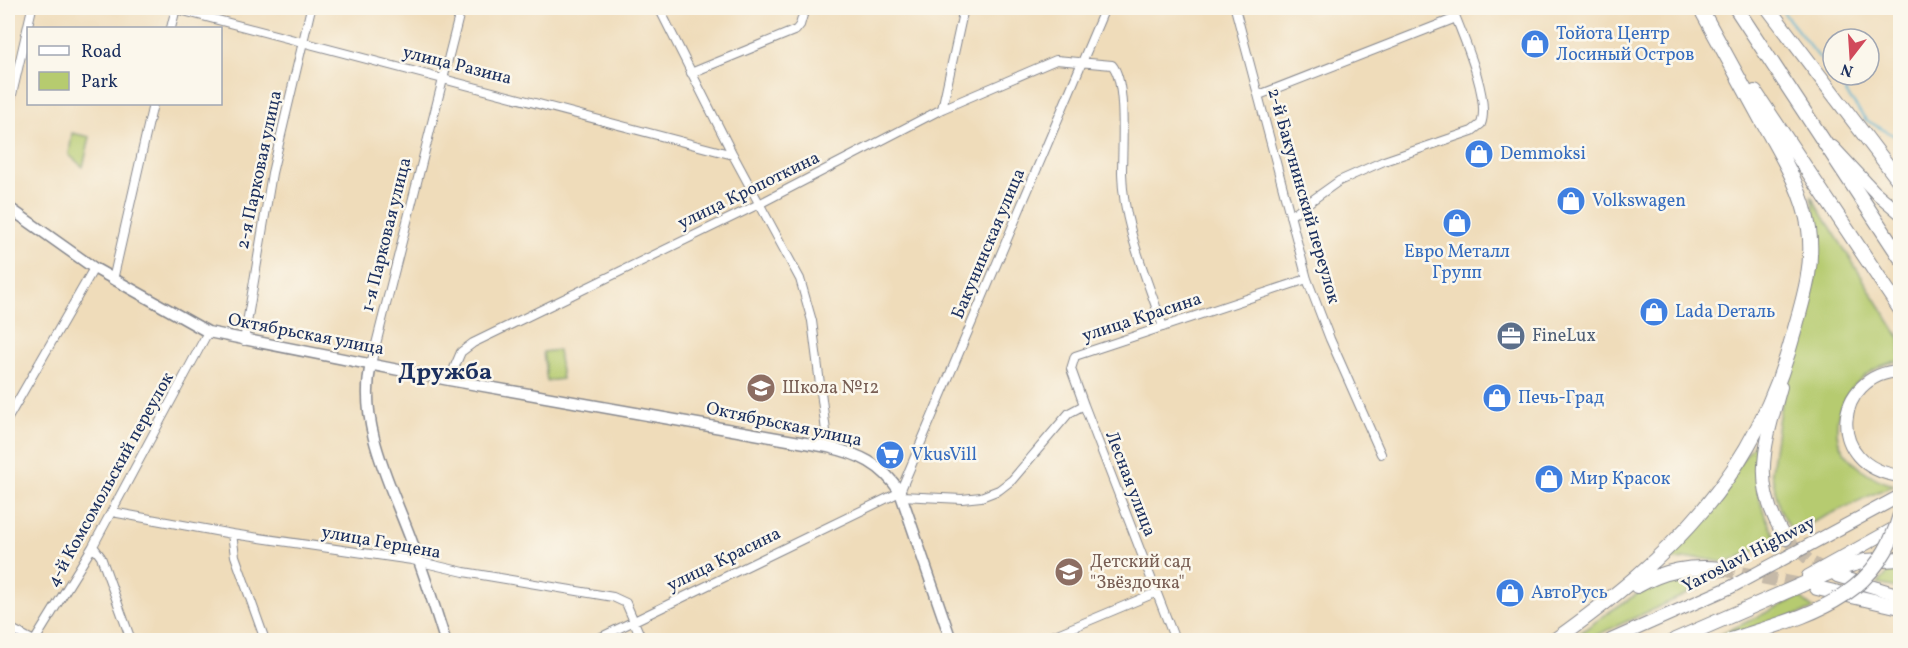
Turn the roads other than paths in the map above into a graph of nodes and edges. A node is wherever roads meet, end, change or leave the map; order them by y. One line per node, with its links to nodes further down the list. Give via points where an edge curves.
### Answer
1 (32, 8): 15 (street)
2 (174, 8): 16 (street); 18 (street, улица Разина)
3 (311, 8): 18 (street, 2-я Парковая улица)
4 (461, 8): 21 (street, 1-я Парковая улица)
5 (659, 8): 20 (street)
6 (805, 8): 20 (street, via 796,30)
7 (964, 8): 24 (street)
8 (1105, 8): 19 (street, Бакунинская улица)
9 (1235, 8): 22 (street, 2-й Бакунинский переулок)
10 (1452, 8): 14 (street)
11 (1736, 8): 26 (highway)
12 (1768, 8): 28 (highway)
13 (1702, 10): 37 (highway); 41 (highway, via 1784,161 1809,228 1806,292)
14 (1456, 18): 22 (street); 32 (street, via 1479,87 1484,109 1481,123 1472,131 1339,181)
15 (28, 27)
16 (171, 27)
17 (27, 30): 25 (street)
18 (303, 44): 21 (street, улица Разина); 40 (street, 2-я Парковая улица, via 272,173)
19 (1083, 60): 24 (street, улица Кропоткина, via 1056,60); 38 (street, улица Кропоткина, via 1112,64 1117,71 1122,197); 50 (street, Бакунинская улица)
20 (691, 73): 27 (street)
21 (444, 77): 27 (street, улица Разина); 42 (street, 1-я Парковая улица)
22 (1259, 95): 32 (street, 2-й Бакунинский переулок)
23 (153, 105): 36 (street)
24 (942, 109): 29 (street, улица Кропоткина)
25 (8, 112)
26 (1808, 118): 31 (main road, via 1867,184); 33 (highway)
27 (733, 155): 29 (street)
28 (1900, 182)
29 (759, 204): 44 (street, улица Кропоткина, via 473,343 461,352); 47 (street, via 800,279 812,321)
30 (8, 207): 34 (street, Октябрьская улица)
31 (1900, 213)
32 (1290, 216): 35 (street, 2-й Бакунинский переулок)
33 (1900, 257)
34 (94, 268): 36 (street, Октябрьская улица); 46 (street)
35 (1307, 279): 38 (street, улица Красина); 48 (street, 2-й Бакунинский переулок)
36 (113, 280): 39 (street, Октябрьская улица)
37 (1900, 309)
38 (1163, 327): 45 (street, улица Красина, via 1072,359 1071,369)
39 (208, 332): 40 (street, Октябрьская улица); 52 (street, 4-й Комсомольский переулок)
40 (244, 340): 42 (street, Октябрьская улица)
41 (1792, 342): 56 (main road, via 1763,462 1767,505); 66 (highway, via 1767,410 1722,488 1679,539)
42 (371, 364): 44 (street, Октябрьская улица); 59 (street, 1-я Парковая улица, via 370,423)
43 (1900, 371): 49 (main road, via 1882,373 1858,392 1847,421 1847,437 1861,462 1874,470)
44 (449, 380): 47 (street, Октябрьская улица)
45 (1084, 405): 50 (street, улица Красина, via 1069,413 999,490 962,499); 63 (street, Лесная улица)
46 (8, 418)
47 (828, 447): 50 (street, Октябрьская улица, via 874,463 892,479)
48 (1382, 454)
49 (1900, 476)
50 (901, 494): 68 (street, улица Красина); 76 (street)
51 (1900, 496): 80 (main road, Yaroslavl Highway, via 1731,587)
52 (112, 512): 55 (street, улица Герцена); 57 (street, 4-й Комсомольский переулок)
53 (1900, 515): 82 (highway, bridge, via 1878,566 1849,593 1806,615)
54 (1900, 524): 67 (main road)
55 (232, 534): 59 (street, улица Герцена); 72 (street)
56 (1786, 539)
57 (93, 546): 70 (street, 4-й Комсомольский переулок); 71 (street)
58 (1900, 559): 67 (highway, via 1865,561 1840,568)
59 (421, 564): 68 (street, улица Герцена, via 613,597 626,603); 73 (street, 1-я Парковая улица)
60 (1721, 568): 66 (highway, via 1670,571)
61 (1837, 576): 64 (main road)
62 (1817, 588): 65 (highway)
63 (1155, 593): 77 (street); 78 (street, Лесная улица)
64 (1900, 595)
65 (1900, 607)
66 (1600, 608): 79 (highway)
67 (1740, 611): 81 (highway)
68 (635, 620): 74 (street, улица Красина); 75 (street)
69 (8, 627): 70 (street)
70 (34, 640)
71 (131, 640)
72 (265, 640)
73 (445, 640)
74 (595, 640)
75 (642, 640)
76 (951, 640)
77 (1043, 640)
78 (1174, 640)
79 (1555, 640)
80 (1611, 640)
81 (1675, 640)
82 (1731, 640)

